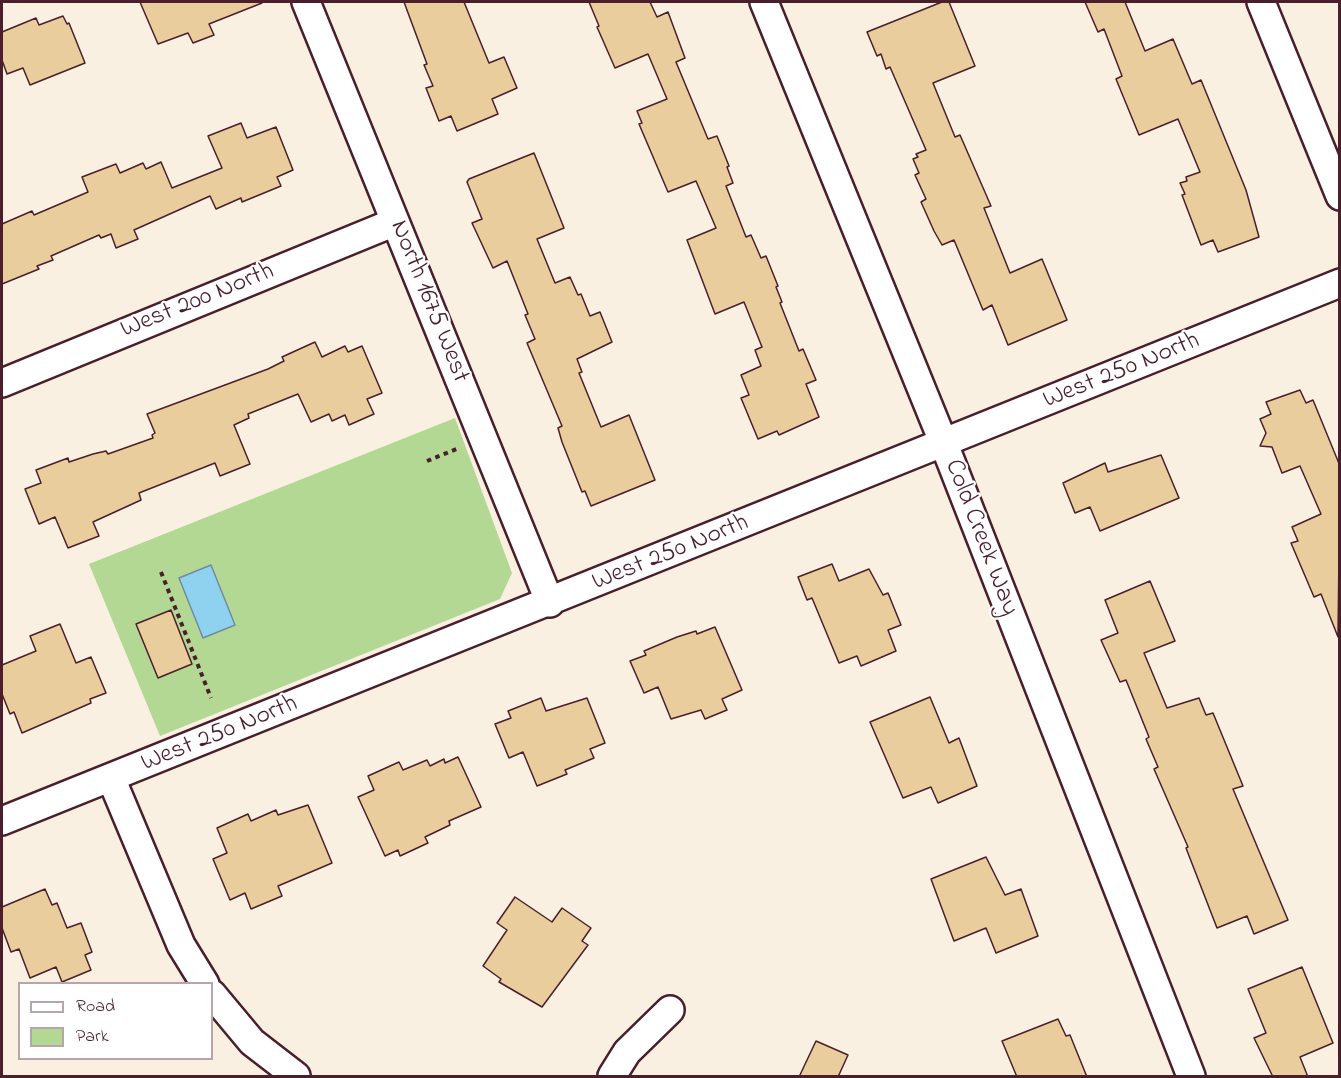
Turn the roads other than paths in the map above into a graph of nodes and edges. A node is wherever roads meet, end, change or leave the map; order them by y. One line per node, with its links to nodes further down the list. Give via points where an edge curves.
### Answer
1 (306, 2): 5 (street, North 1675 West)
2 (764, 2): 8 (street, Cold Creek Way)
3 (1261, 2): 4 (street)
4 (1340, 196)
5 (395, 222): 7 (street, West 200 North); 9 (street, North 1675 West)
6 (1340, 283): 8 (street, West 250 North)
7 (2, 383)
8 (944, 444): 9 (street, West 250 North); 17 (street, Cold Creek Way)
9 (550, 603): 10 (street, West 250 North)
10 (111, 778): 11 (street, West 250 North); 12 (street, via 181,945)
11 (2, 821)
12 (204, 982)
13 (213, 995): 15 (street, via 252,1042)
14 (670, 1010): 16 (street, via 627,1052)
15 (296, 1077)
16 (612, 1077)
17 (1191, 1077)

